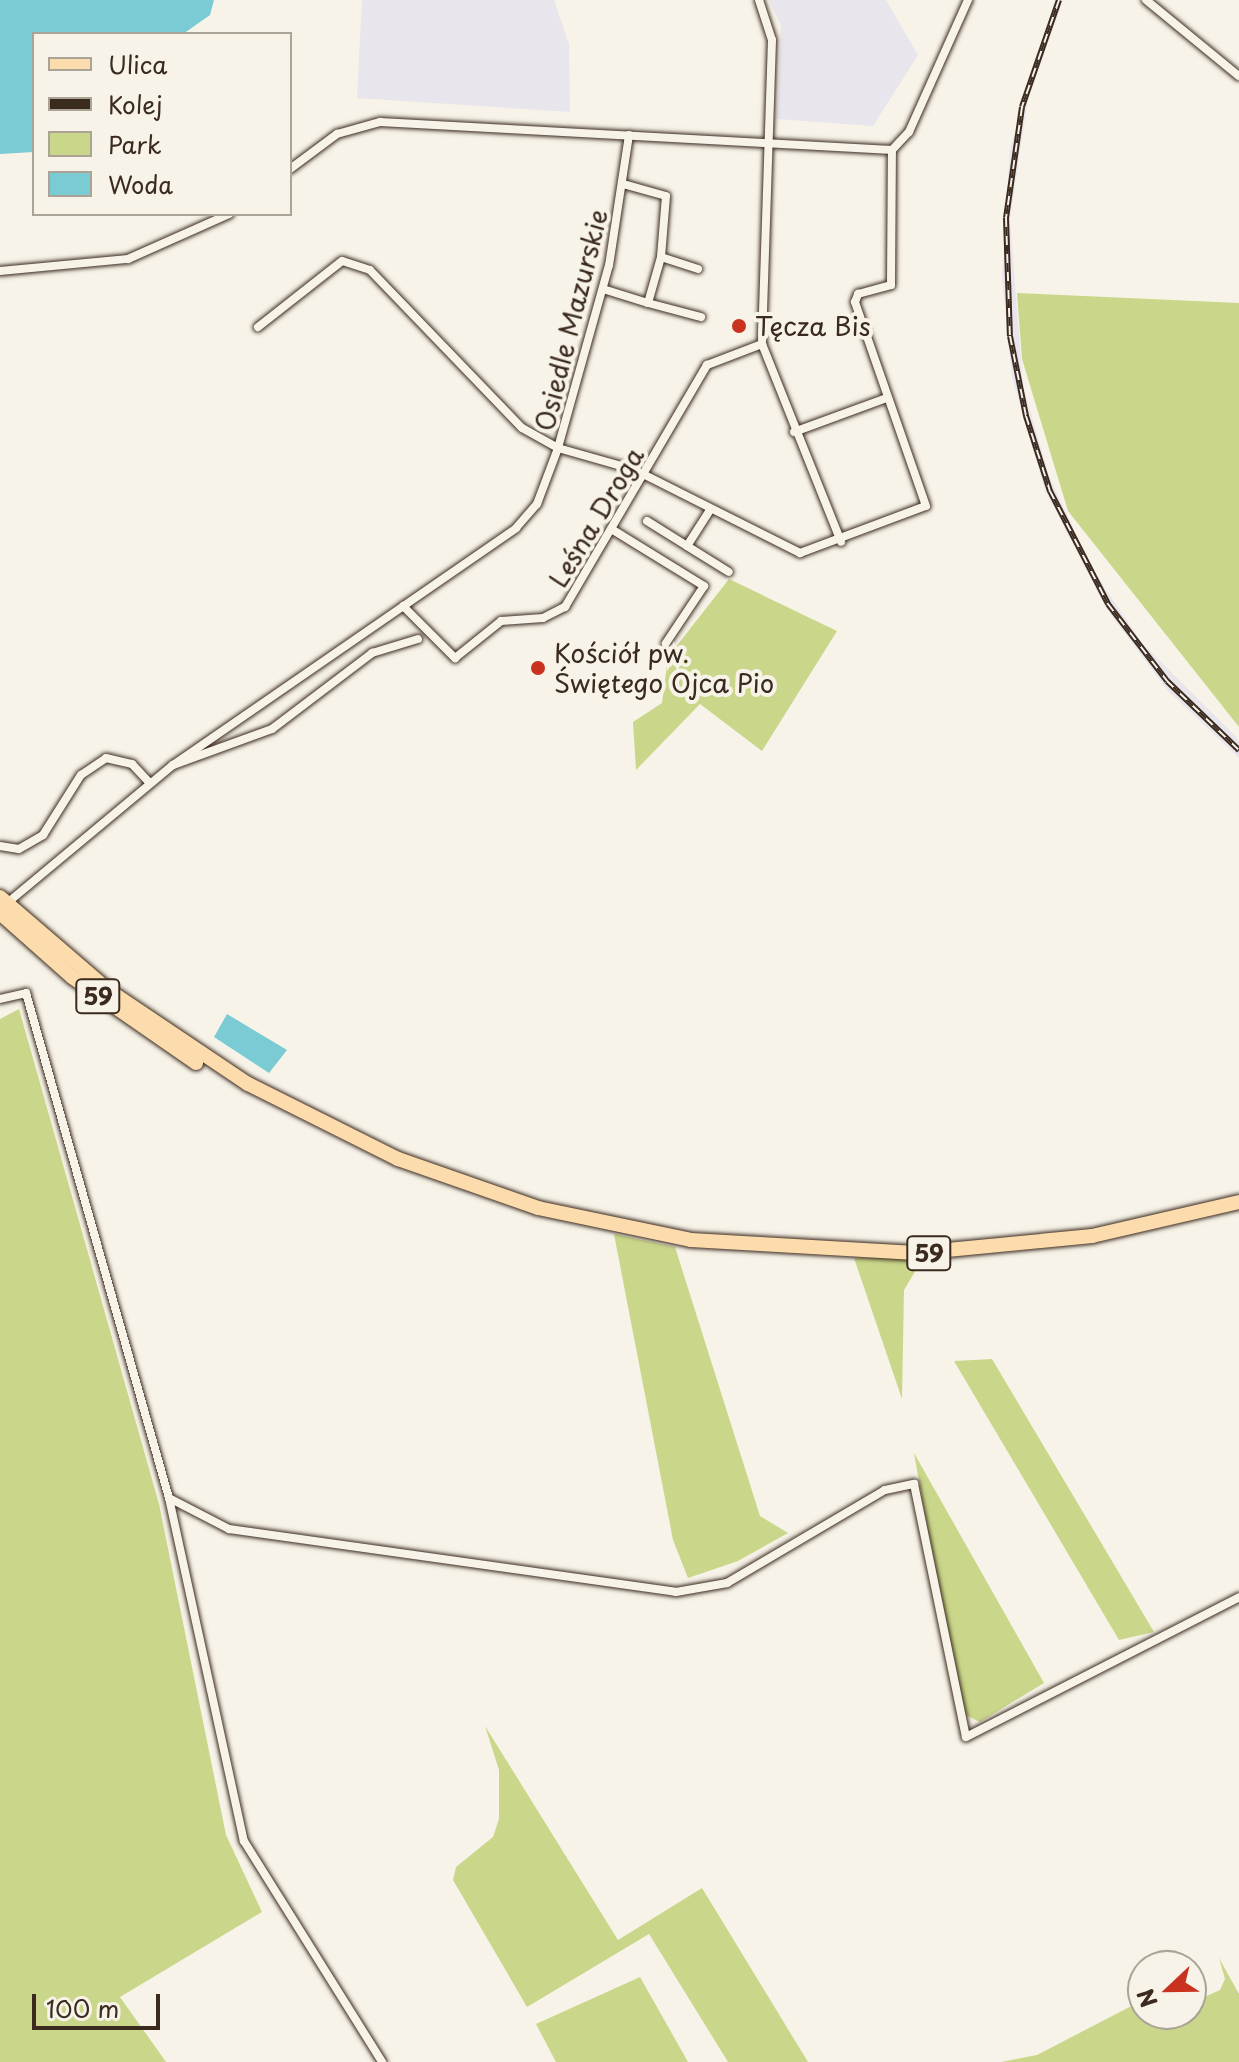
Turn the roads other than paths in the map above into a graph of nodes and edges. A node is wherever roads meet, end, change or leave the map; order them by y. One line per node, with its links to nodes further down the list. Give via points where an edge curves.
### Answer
1 (759, 0): 6 (street, via 772,40)
2 (968, 0): 7 (street, via 909,132)
3 (1146, 0): 4 (street)
4 (1239, 76)
5 (629, 135): 6 (street); 8 (street, via 380,122 337,134); 9 (street, Osiedle Mazurskie)
6 (765, 145): 7 (street); 18 (street)
7 (892, 150): 19 (street, Osiedle Mazurskie, via 891,285 858,294 855,302)
8 (292, 168)
9 (623, 184): 11 (street, via 666,196); 14 (street, Osiedle Mazurskie)
10 (225, 216): 13 (street, via 128,259)
11 (661, 257): 12 (street); 15 (street)
12 (698, 269)
13 (0, 271)
14 (603, 289): 15 (street); 21 (street, Osiedle Mazurskie)
15 (648, 303): 16 (street)
16 (701, 317)
17 (258, 327): 21 (street, via 342,261 370,270 522,428)
18 (762, 344): 20 (street); 22 (street, Leśna Droga, via 707,365)
19 (887, 398): 20 (street); 26 (street, Osiedle Mazurskie, via 926,506)
20 (794, 432): 26 (street)
21 (558, 448): 22 (street, Osiedle Mazurskie); 29 (street, via 530,515)
22 (644, 475): 23 (street, Osiedle Mazurskie); 25 (street, Leśna Droga)
23 (710, 510): 26 (street, Osiedle Mazurskie, via 783,550 818,551); 27 (street)
24 (647, 521): 27 (street)
25 (613, 530): 29 (street, Leśna Droga, via 565,607 543,618 501,621 455,658); 31 (street, via 704,586 699,604)
26 (841, 542)
27 (687, 546): 28 (street)
28 (729, 572)
29 (403, 606): 32 (street)
30 (418, 639): 32 (street, via 372,653 272,729)
31 (666, 643)
32 (173, 765): 33 (street)
33 (149, 782): 34 (street, via 132,764 106,758 81,775 43,835 19,849); 35 (street)
34 (0, 846)
35 (2, 906): 37 (main road, 59, via 187,1046 398,1159 503,1198 617,1226 817,1252 987,1250 1153,1226)
36 (0, 999): 38 (street, via 26,993)
37 (1239, 1202)
38 (169, 1498): 39 (street, via 229,1529 676,1592 727,1583 885,1490 914,1484 966,1737); 40 (street, via 244,1841)
39 (1239, 1597)
40 (382, 2062)

